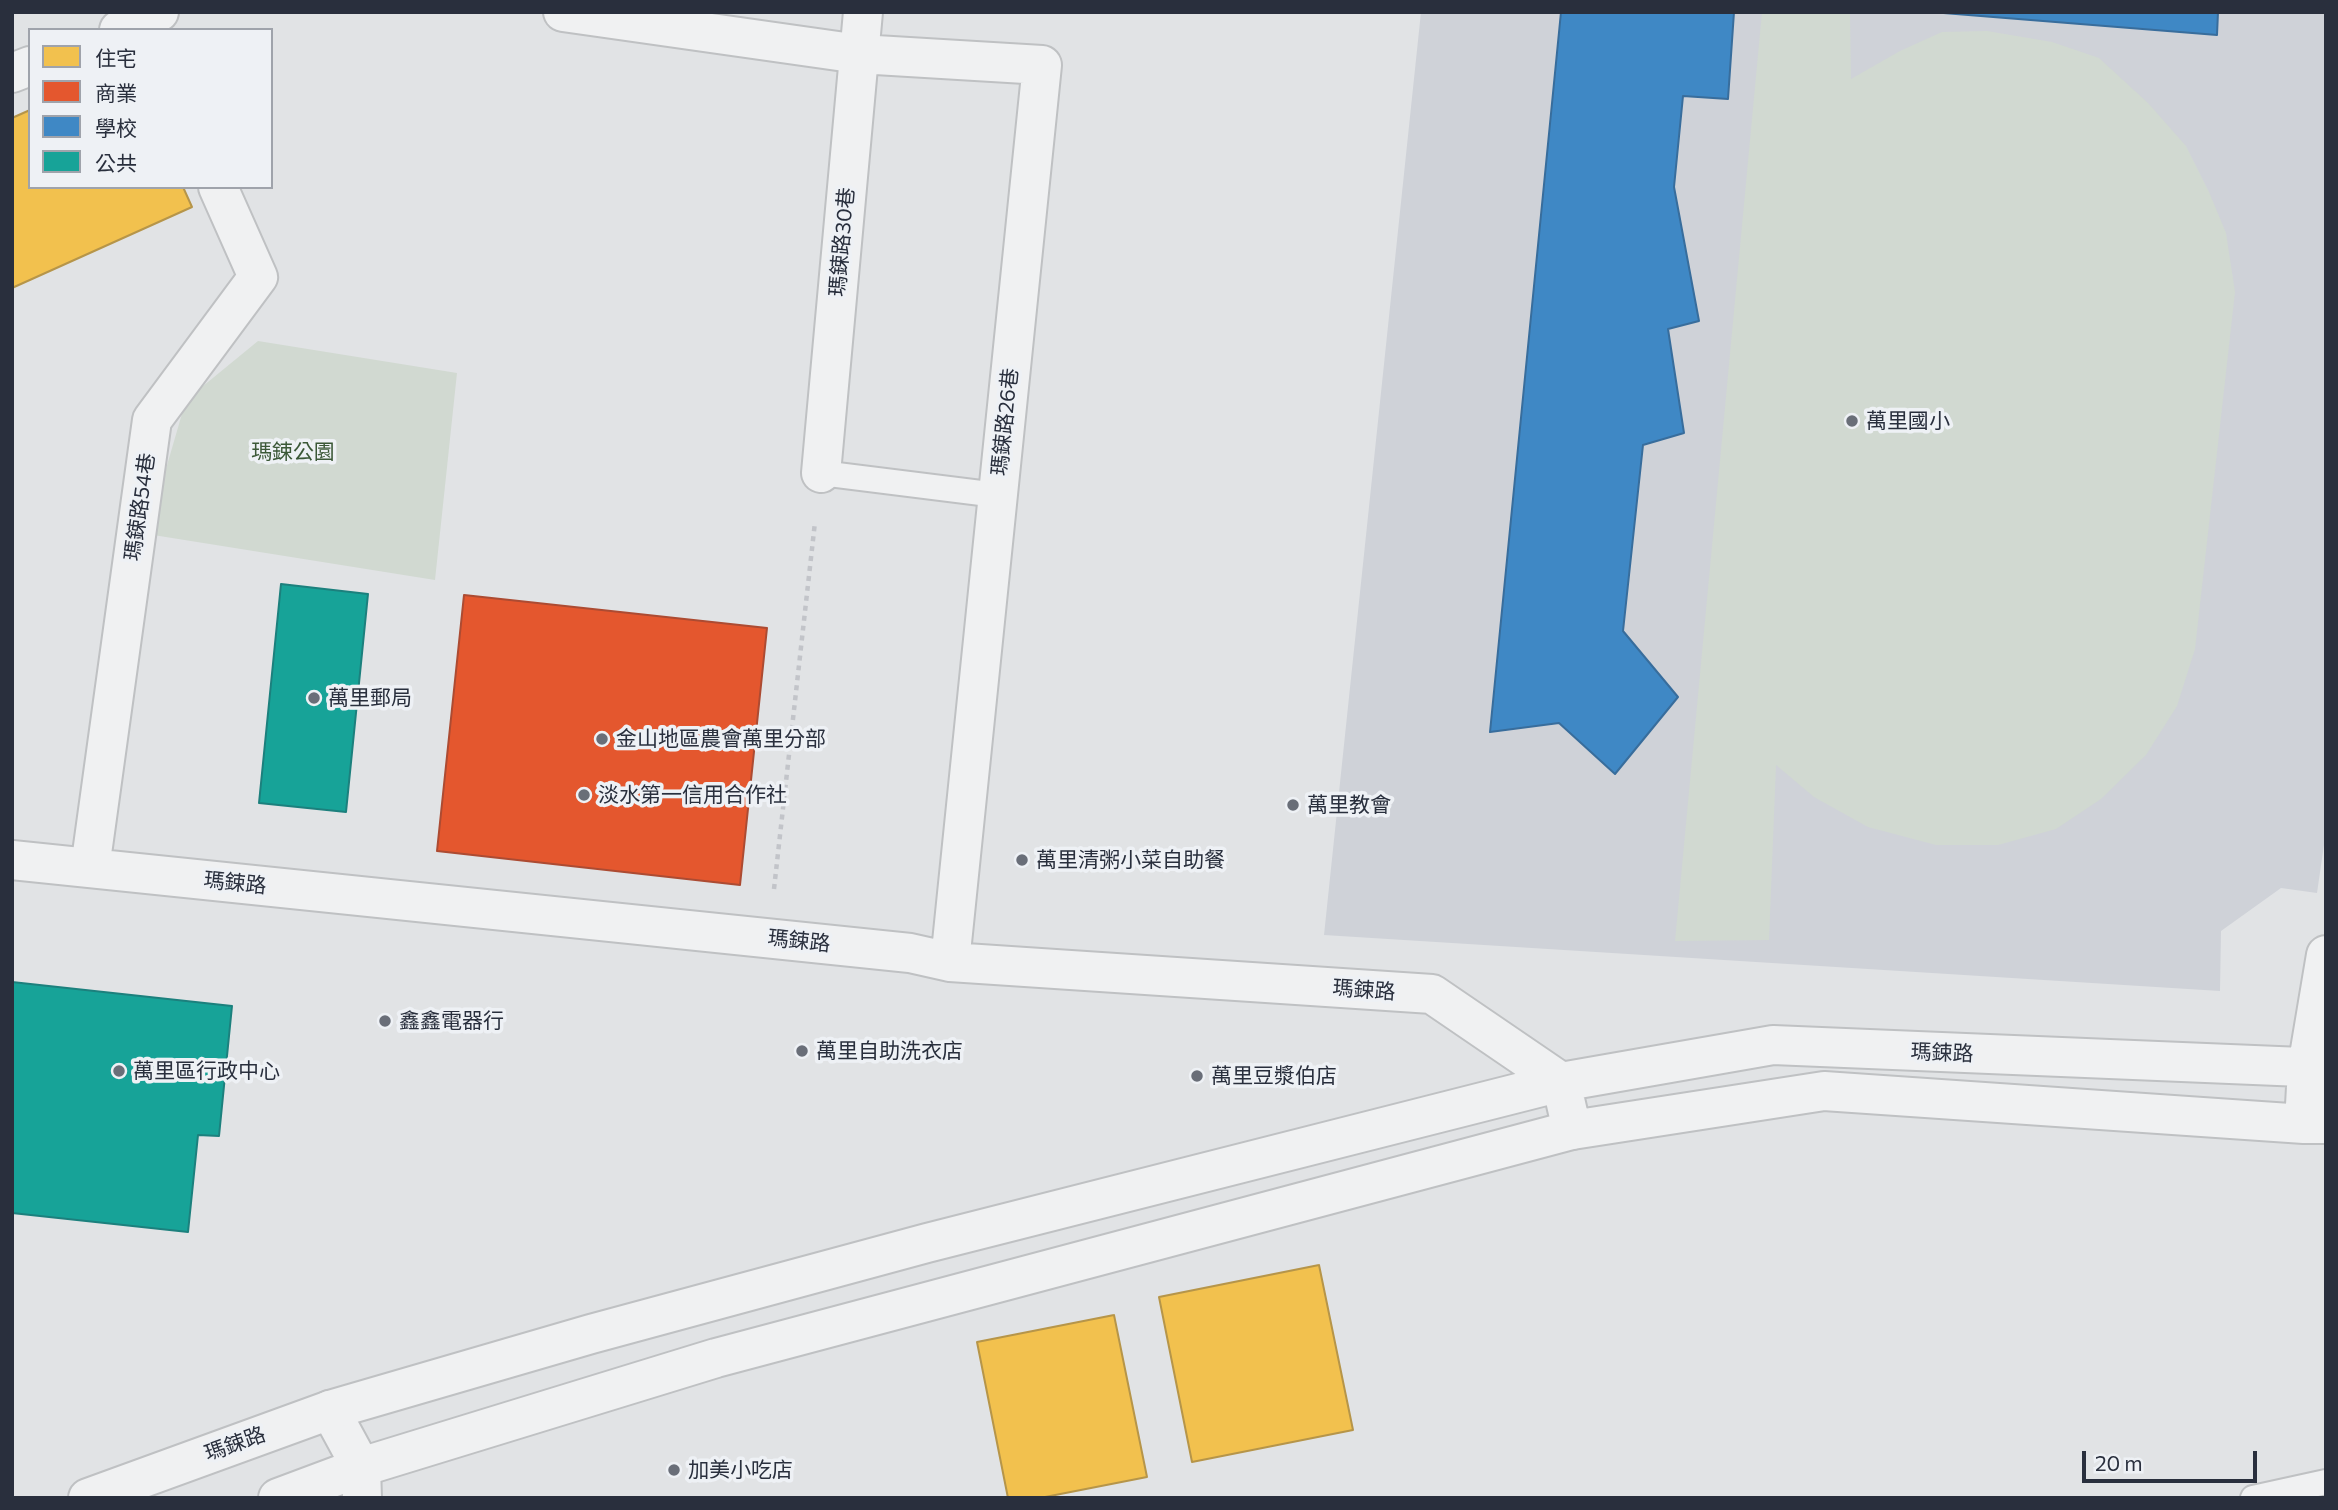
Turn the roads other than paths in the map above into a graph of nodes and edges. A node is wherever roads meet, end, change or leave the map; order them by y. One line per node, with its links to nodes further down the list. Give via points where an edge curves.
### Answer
1 (563, 12): 3 (street)
2 (863, 12): 3 (street, 瑪鋉路30巷)
3 (859, 54): 5 (street, 瑪鋉路30巷); 6 (street, 瑪鋉路26巷, via 1042,65)
4 (219, 189): 8 (street, 瑪鋉路54巷, via 258,277 152,420)
5 (821, 473): 6 (lane)
6 (997, 495): 10 (street, 瑪鋉路26巷)
7 (12, 859): 8 (street, 瑪鋉路)
8 (90, 868): 10 (street, 瑪鋉路, via 910,953)
9 (2326, 955): 11 (street)
10 (950, 961): 12 (street, 瑪鋉路, via 1432,994)
11 (2317, 1068): 12 (street, 瑪鋉路, via 1773,1045); 13 (street)
12 (1561, 1082): 14 (street); 15 (street, 瑪鋉路, via 927,1243)
13 (2315, 1124): 14 (street, via 1824,1091)
14 (1572, 1130): 17 (street, via 716,1358)
15 (330, 1410): 17 (street); 18 (street, 瑪鋉路)
16 (2326, 1482): 20 (lane)
17 (362, 1483): 19 (street)
18 (88, 1498)
19 (278, 1498)
20 (2253, 1498)

